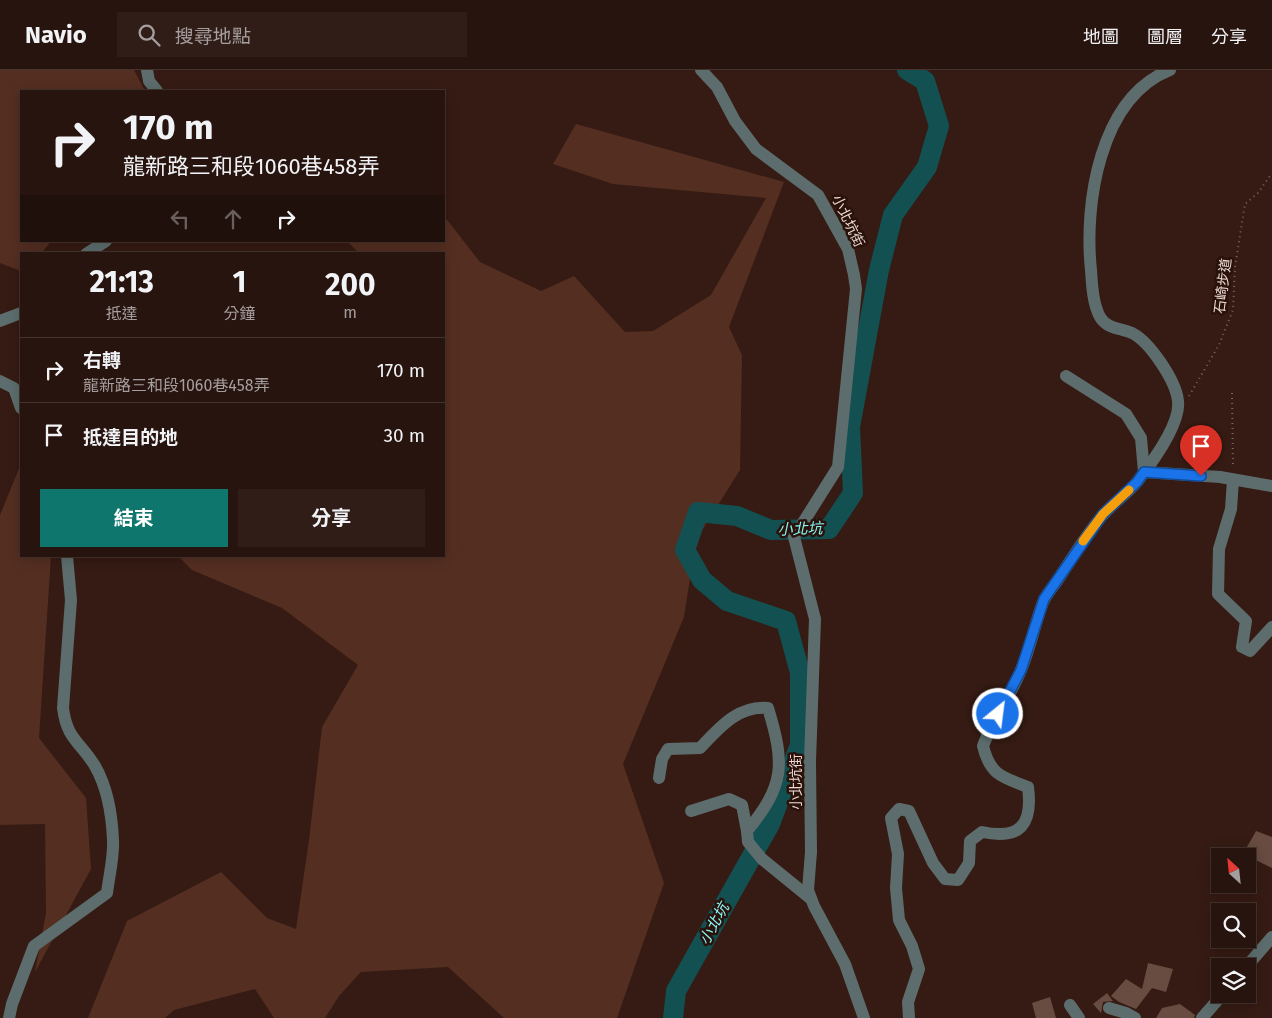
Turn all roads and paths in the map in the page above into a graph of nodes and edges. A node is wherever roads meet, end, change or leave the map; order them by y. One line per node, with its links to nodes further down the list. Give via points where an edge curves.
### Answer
1 (147, 70): 4 (street, via 149,82)
2 (701, 70): 23 (street, 小北坑街, via 717,87 735,121 756,149 818,195 848,249 856,288 838,467 794,537 815,619)
3 (1170, 70): 15 (street, via 1161,73 1126,104 1098,166 1092,188 1089,250 1101,319 1144,340 1168,376 1178,401 1174,426)
4 (156, 90)
5 (1272, 173): 13 (path, 石崎步道, via 1258,193 1245,204 1235,266 1233,310 1219,345)
6 (104, 242): 7 (street)
7 (89, 252)
8 (20, 313): 9 (street)
9 (0, 321)
10 (1066, 376): 15 (street, via 1126,414 1141,438)
11 (0, 381): 14 (street, via 14,388)
12 (1232, 393): 16 (path)
13 (1188, 398)
14 (20, 405)
15 (1144, 472): 16 (street); 31 (street, via 1103,514 1044,599 1021,670 983,746 987,764 996,772 1028,787 1027,821 1020,830 999,836 982,832 970,841 969,863 958,880 945,879 933,863 909,811 899,809 891,818 898,854 896,888 899,920 919,969 908,1002)
16 (1233, 480): 17 (street); 19 (street, via 1231,509 1219,549 1218,594 1246,621 1242,647 1250,651)
17 (1272, 486)
18 (68, 557): 29 (street, via 71,600 63,708 65,723 69,734 83,749 103,783 114,841 107,893 34,946)
19 (1272, 627)
20 (659, 778): 22 (street, via 662,759 668,749 700,748 728,720 754,707 768,708 778,752 779,774 765,810)
21 (690, 811): 22 (street, via 729,799 742,805)
22 (748, 831): 23 (street, via 748,842 762,859)
23 (810, 898): 30 (street, 小北坑街, via 844,964)
24 (1272, 936): 25 (street)
25 (1253, 958)
26 (1215, 1003): 34 (street)
27 (1070, 1004): 32 (street)
28 (1109, 1008): 33 (street)
29 (9, 1018)
30 (864, 1018)
31 (909, 1018)
32 (1079, 1018)
33 (1135, 1018)
34 (1202, 1018)

